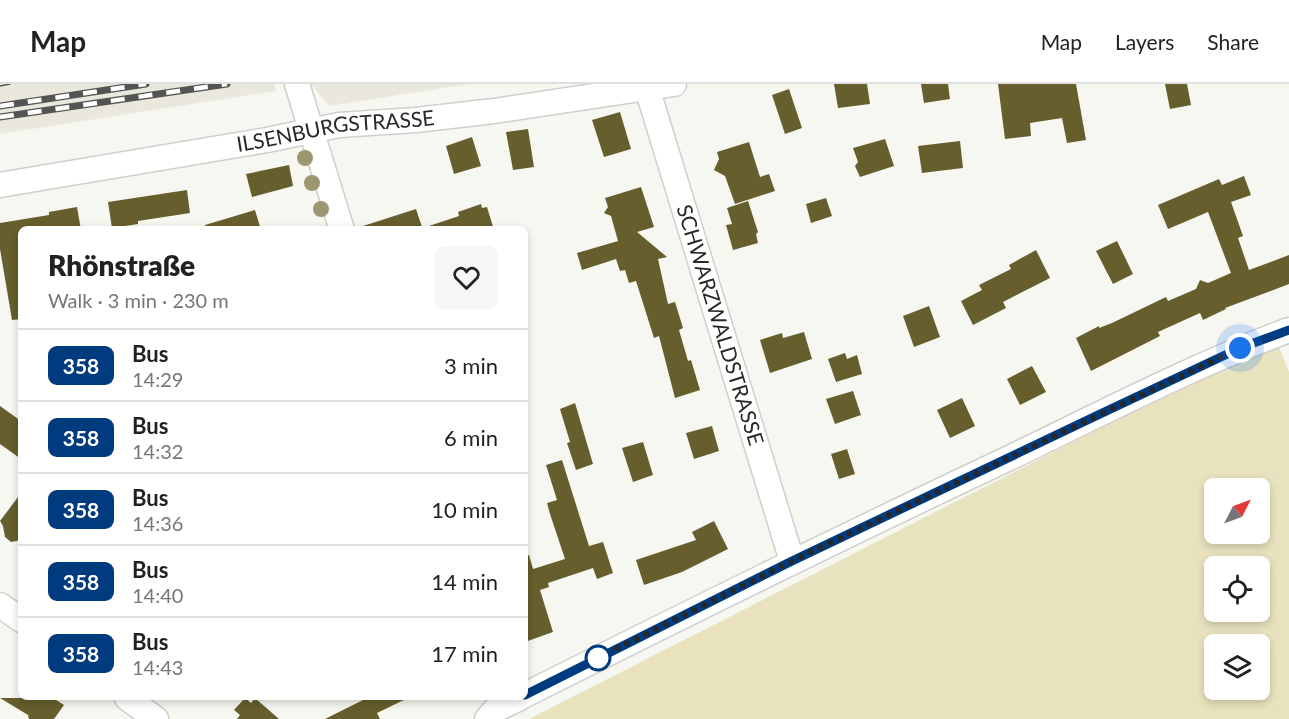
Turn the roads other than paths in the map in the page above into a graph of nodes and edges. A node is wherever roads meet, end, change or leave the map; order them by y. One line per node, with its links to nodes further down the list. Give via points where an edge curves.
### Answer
1 (297, 84): 4 (street)
2 (674, 84): 3 (street, ILSENBURGSTRASSE)
3 (646, 88): 4 (street, ILSENBURGSTRASSE, via 494,111 339,124); 8 (street, SCHWARZWALDSTRASSE)
4 (311, 130): 5 (street, ILSENBURGSTRASSE); 6 (street)
5 (0, 185)
6 (341, 226)
7 (1289, 330): 8 (street, via 1230,353)
8 (792, 561): 11 (street)
9 (0, 605): 10 (street)
10 (18, 618)
11 (528, 693)
12 (130, 700): 15 (street)
13 (515, 700): 14 (street)
14 (491, 709)
15 (156, 719)

